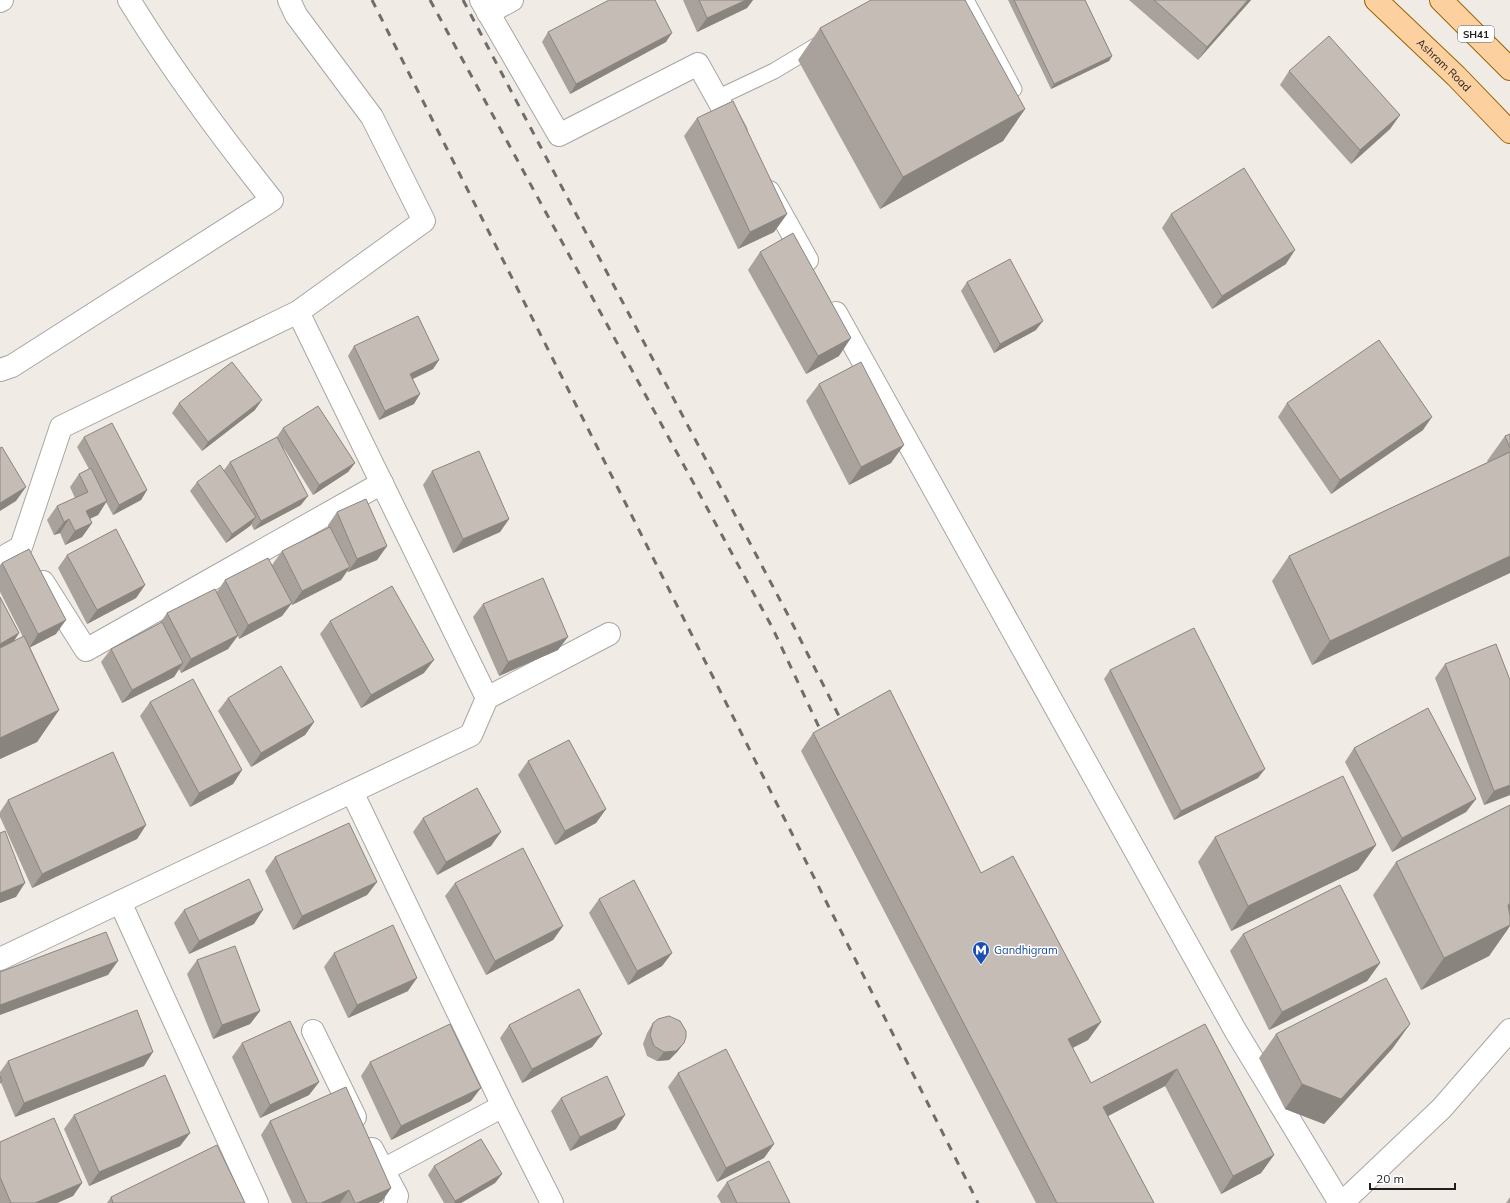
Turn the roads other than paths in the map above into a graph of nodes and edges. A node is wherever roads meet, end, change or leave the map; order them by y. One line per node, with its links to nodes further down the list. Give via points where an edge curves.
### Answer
1 (129, 0): 16 (street, via 159,47 272,200 12,366)
2 (289, 0): 15 (street, via 296,15 372,117 424,221)
3 (512, 0): 7 (street)
4 (966, 0): 10 (lane)
5 (1376, 0): 12 (main road, Ashram Road)
6 (1441, 0): 9 (main road, SH41)
7 (485, 6): 11 (street, via 559,136 698,64)
8 (834, 35): 11 (lane, via 774,71)
9 (1510, 69)
10 (1014, 89)
11 (718, 98): 13 (street)
12 (1510, 132)
13 (744, 147)
14 (760, 175): 32 (street, via 1231,1024)
15 (298, 312): 17 (street); 18 (street, via 60,427)
16 (0, 370)
17 (382, 483): 18 (street, via 86,650); 21 (street)
18 (21, 547): 19 (street)
19 (0, 559)
20 (609, 634): 21 (street)
21 (487, 698): 22 (street, via 471,735)
22 (352, 792): 23 (street); 27 (street)
23 (120, 902): 24 (street); 29 (street)
24 (0, 959)
25 (1510, 1030): 32 (street, via 1442,1108)
26 (313, 1031): 28 (street)
27 (503, 1106): 28 (street); 31 (street)
28 (383, 1170): 30 (street, via 397,1196)
29 (257, 1203)
30 (395, 1203)
31 (552, 1203)
32 (1341, 1203)

